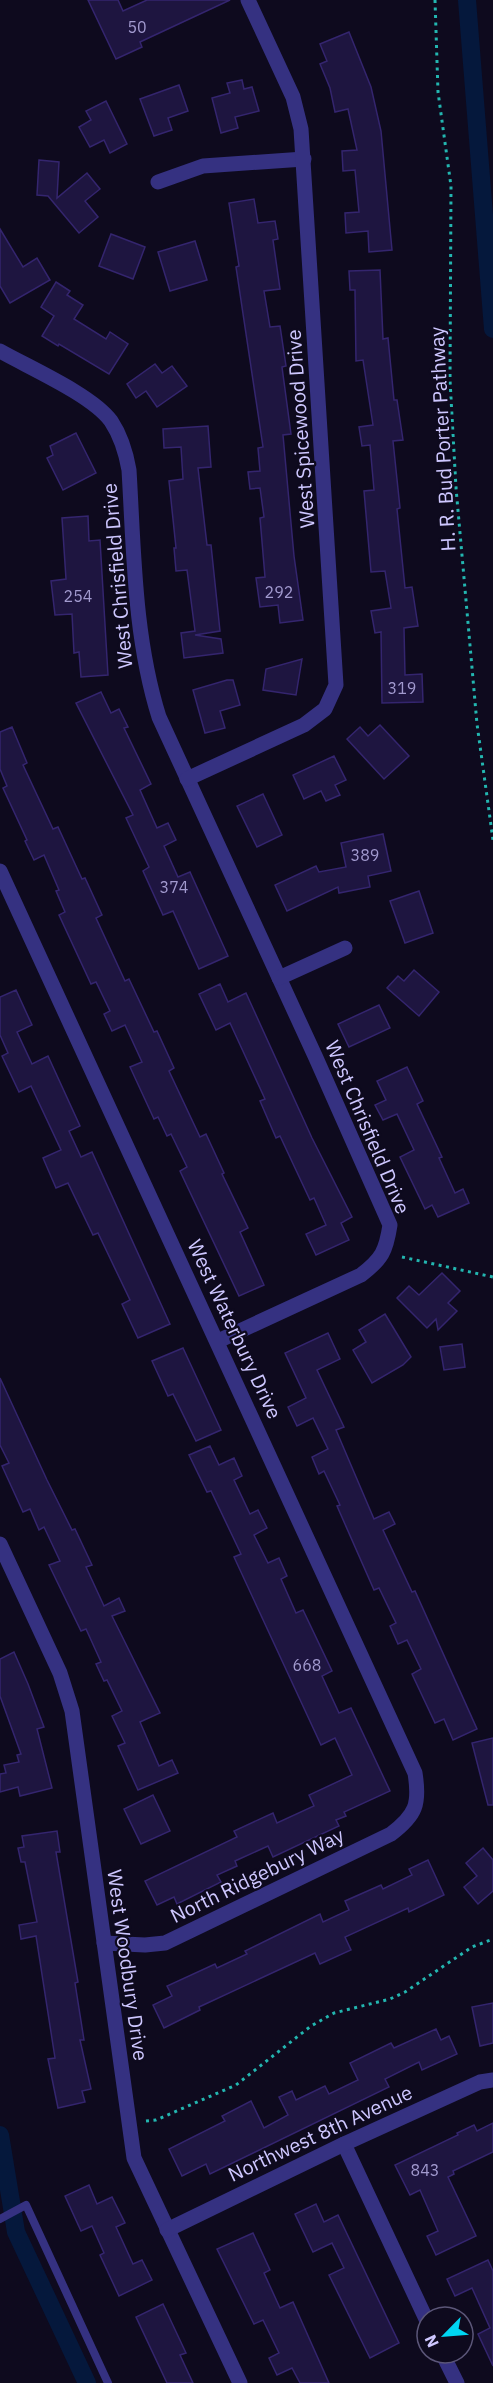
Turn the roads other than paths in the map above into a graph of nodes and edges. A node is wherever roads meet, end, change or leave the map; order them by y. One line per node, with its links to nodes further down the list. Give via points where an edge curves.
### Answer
1 (248, 0): 2 (street, West Spicewood Drive, via 293,97)
2 (304, 159): 3 (street, via 203,166); 5 (street, West Spicewood Drive, via 336,685 325,709 304,725)
3 (158, 182)
4 (0, 351): 5 (street, West Chrisfield Drive, via 98,407 111,422 125,450 145,665 159,717)
5 (187, 779): 8 (street, West Chrisfield Drive)
6 (0, 871): 9 (street, West Waterbury Drive)
7 (345, 948): 8 (street)
8 (279, 978): 9 (street, West Chrisfield Drive, via 390,1225 387,1245 377,1263 361,1275)
9 (218, 1341): 11 (street, West Waterbury Drive, via 415,1773)
10 (0, 1544): 12 (street, West Woodbury Drive, via 60,1673 72,1711)
11 (416, 1808): 12 (street, North Ridgebury Way, via 407,1822 391,1834 165,1943)
12 (104, 1943): 16 (street, West Woodbury Drive, via 134,2158)
13 (493, 2080): 14 (street, Northwest 8th Avenue, via 480,2082)
14 (344, 2144): 16 (street, Northwest 8th Avenue); 17 (street)
15 (0, 2219): 19 (lane, via 26,2205)
16 (167, 2230): 20 (street, West Woodbury Drive)
17 (420, 2305)
18 (448, 2365): 21 (street)
19 (108, 2383)
20 (240, 2383)
21 (457, 2383)

